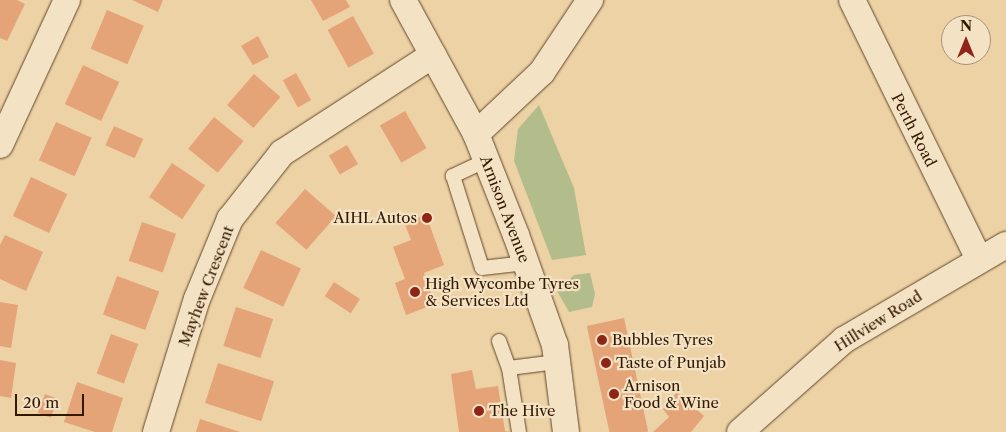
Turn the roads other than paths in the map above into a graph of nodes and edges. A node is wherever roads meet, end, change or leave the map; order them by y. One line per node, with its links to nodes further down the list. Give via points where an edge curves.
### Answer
1 (67, 0): 7 (street)
2 (403, 0): 5 (street, Arnison Avenue)
3 (590, 0): 6 (street, via 542,72)
4 (852, 0): 10 (street, Perth Road)
5 (433, 55): 6 (street, Arnison Avenue); 16 (street, Mayhew Crescent, via 282,153 230,219 198,299)
6 (476, 134): 8 (street, Arnison Avenue)
7 (0, 145)
8 (487, 160): 11 (street, Arnison Avenue); 11 (lane, via 453,176 482,268)
9 (1006, 245): 10 (street, Hillview Road)
10 (979, 259): 15 (street, Hillview Road, via 844,340)
11 (526, 263): 13 (street, Arnison Avenue, via 555,344)
12 (499, 341): 14 (lane)
13 (557, 362): 14 (lane); 18 (street, Arnison Avenue)
14 (509, 368): 17 (lane)
15 (752, 428)
16 (156, 432)
17 (520, 432)
18 (566, 432)

